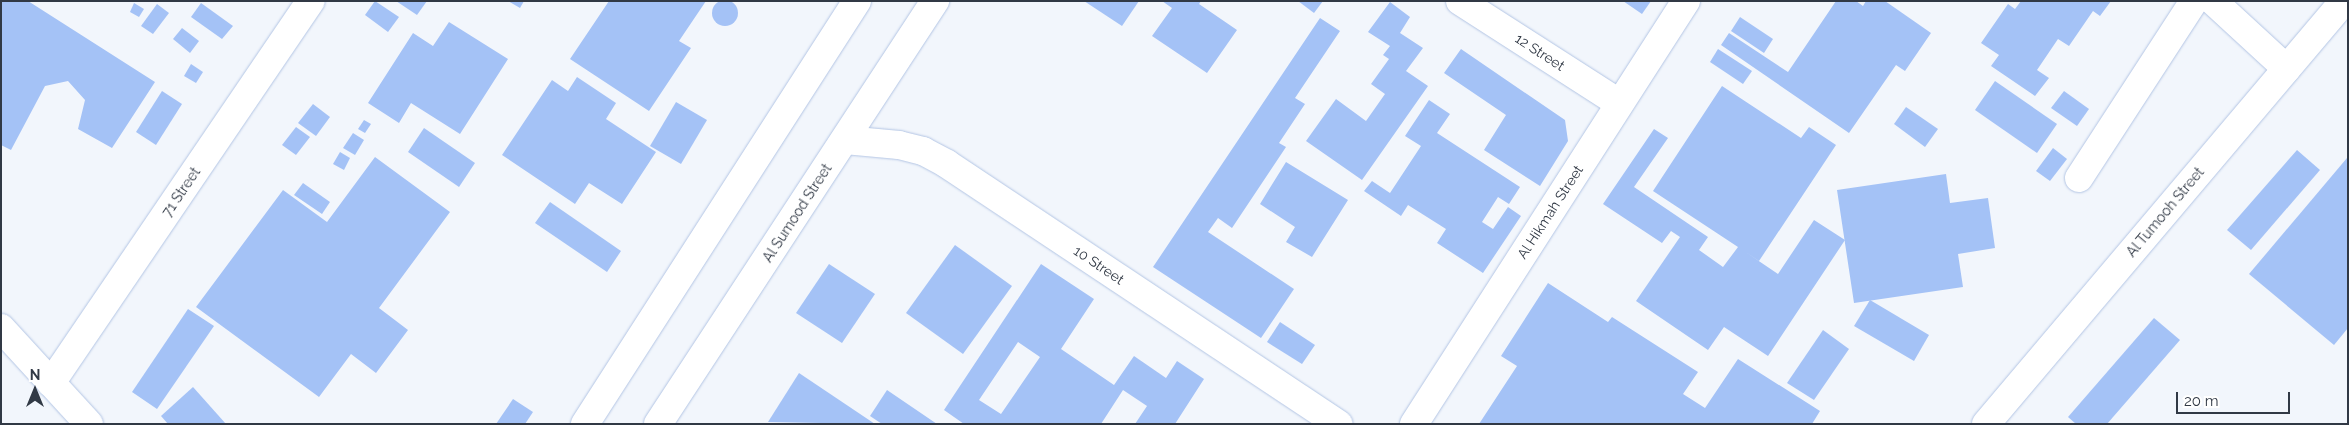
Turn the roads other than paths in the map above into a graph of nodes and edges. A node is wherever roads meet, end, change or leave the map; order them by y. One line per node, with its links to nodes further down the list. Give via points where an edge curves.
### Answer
1 (310, 1): 14 (street, 71 Street)
2 (857, 1): 16 (street)
3 (935, 1): 11 (street, Al Sumood Street)
4 (1460, 1): 10 (street, 12 Street)
5 (1686, 1): 10 (street, Al Hikmah Street)
6 (2194, 1): 12 (street)
7 (2213, 1): 9 (street)
8 (2344, 1): 9 (street, Al Tumooh Street)
9 (2287, 69): 20 (street, Al Tumooh Street)
10 (1619, 104): 19 (street, Al Hikmah Street)
11 (845, 140): 17 (street, Al Sumood Street); 18 (street, 10 Street, via 900,145 923,151 947,164)
12 (2078, 178)
13 (1, 328): 14 (street)
14 (51, 383): 15 (street)
15 (89, 424)
16 (585, 424)
17 (658, 424)
18 (1339, 424)
19 (1414, 424)
20 (1986, 424)

